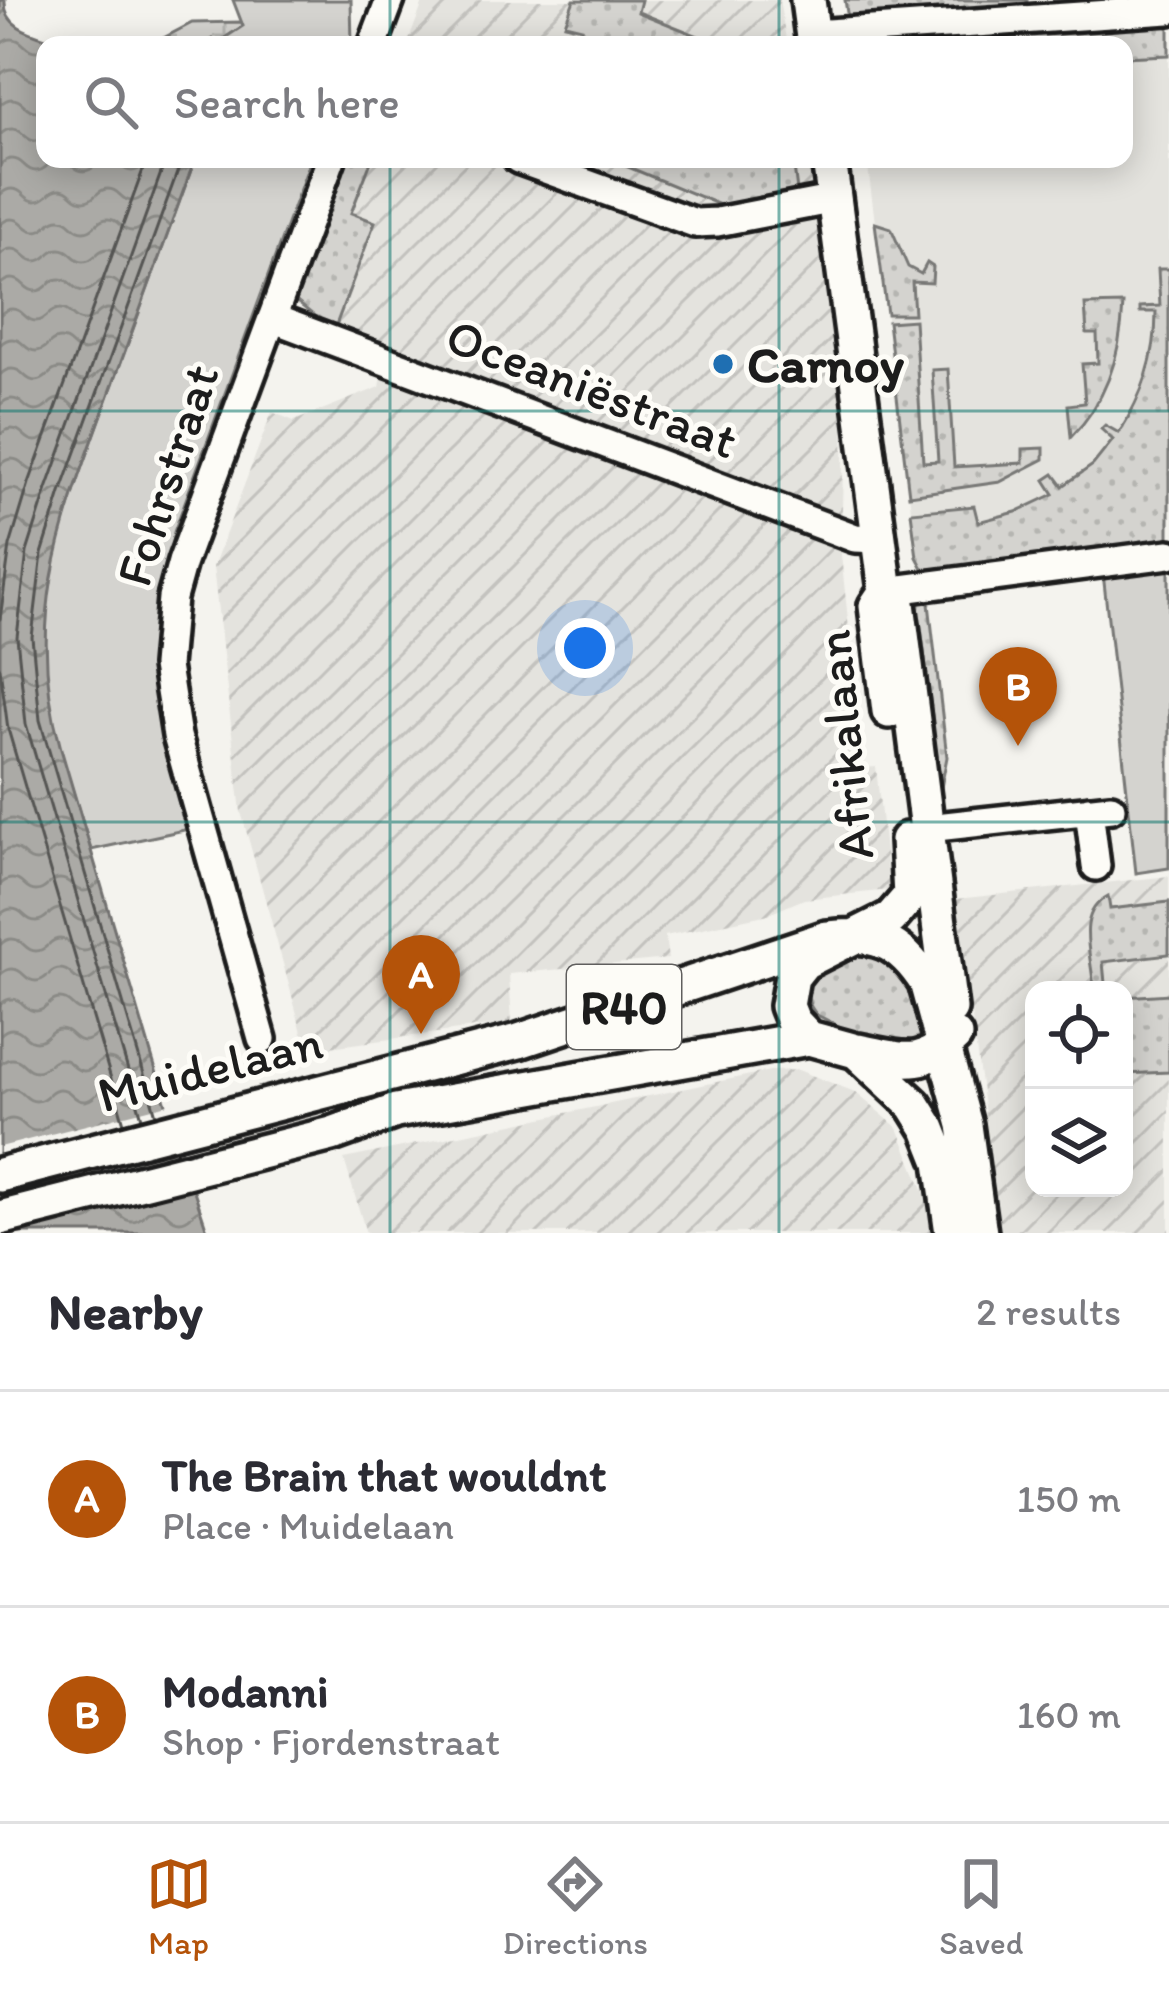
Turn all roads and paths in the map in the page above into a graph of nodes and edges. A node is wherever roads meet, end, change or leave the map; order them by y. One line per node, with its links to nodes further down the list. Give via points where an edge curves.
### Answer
1 (390, 0): 5 (street)
2 (808, 0): 6 (main road)
3 (1037, 9): 4 (street); 7 (street)
4 (1169, 10)
5 (376, 36)
6 (813, 36)
7 (843, 36)
8 (328, 168): 12 (street, Fohrstraat)
9 (542, 168): 11 (street, via 695,223)
10 (830, 168): 11 (main road, Afrikalaan)
11 (835, 200): 13 (main road, Afrikalaan)
12 (272, 318): 13 (street, Oceaniëstraat, via 854,538); 20 (street, Fohrstraat, via 182,562 167,632 177,736)
13 (879, 539): 15 (main road, Afrikalaan)
14 (1169, 554): 15 (street)
15 (886, 591): 16 (main road, Afrikalaan, via 898,603); 18 (main road, Afrikalaan, via 875,606 910,896 891,918)
16 (927, 828): 17 (street, via 1100,809); 21 (main road, Afrikalaan)
17 (1096, 866)
18 (858, 934): 19 (main road, Afrikalaan, via 804,962 792,977 787,1006); 21 (main road, Afrikalaan, via 914,962); 23 (main road, Muidelaan / R40, via 519,1041)
19 (808, 1038): 22 (main road, R40); 24 (main road, Muidelaan / R40, via 396,1111)
20 (262, 1039)
21 (950, 1041): 22 (main road, via 935,1055 909,1061); 26 (main road, Afrikalaan)
22 (856, 1051): 25 (main road, R40, via 901,1089 929,1129)
23 (0, 1175)
24 (0, 1219)
25 (952, 1233)
26 (980, 1233)

